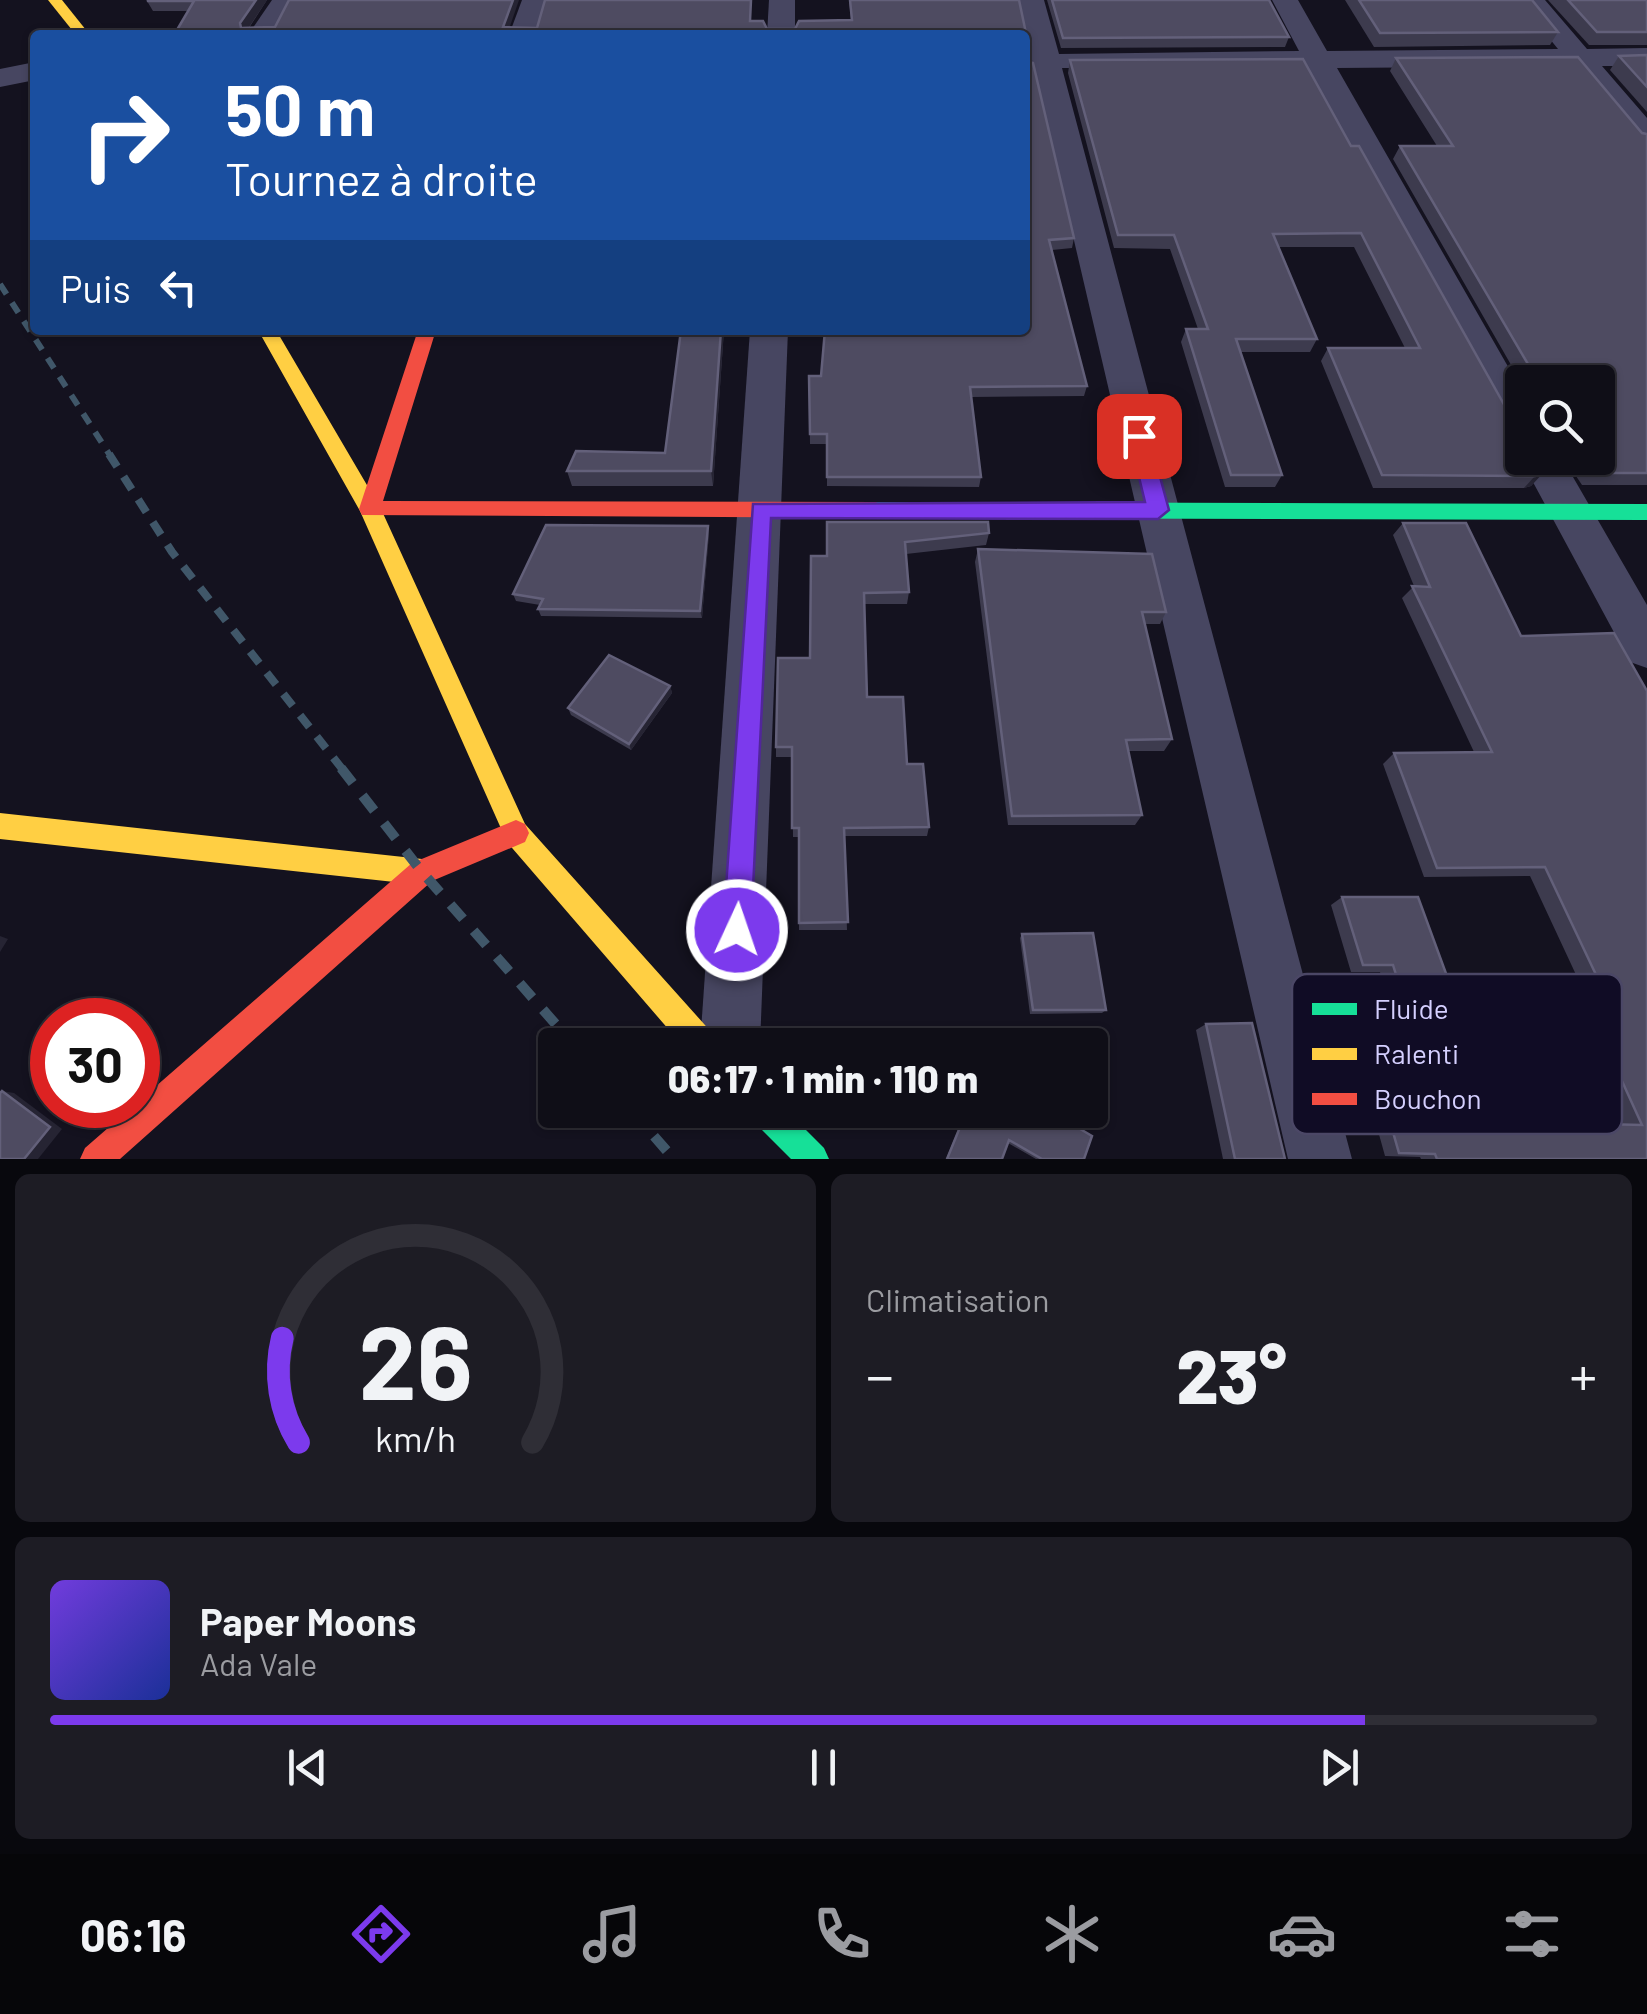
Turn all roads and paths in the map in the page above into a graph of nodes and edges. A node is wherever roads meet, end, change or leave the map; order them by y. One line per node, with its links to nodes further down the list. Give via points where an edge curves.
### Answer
1 (56, 0): 8 (street)
2 (285, 0): 9 (street)
3 (536, 0): 10 (street)
4 (782, 0): 11 (street)
5 (1031, 0): 15 (street)
6 (1285, 0): 12 (street)
7 (1530, 0): 13 (street)
8 (79, 30)
9 (265, 30)
10 (525, 30)
11 (781, 30)
12 (1317, 56): 13 (street); 15 (street); 22 (street)
13 (1579, 57): 14 (street); 18 (street)
14 (1647, 57)
15 (1036, 61): 26 (street)
16 (30, 72): 17 (street)
17 (0, 78)
18 (1647, 136)
19 (270, 335): 24 (street)
20 (425, 335): 24 (street)
21 (769, 335): 25 (street)
22 (1505, 394)
23 (1551, 475): 27 (street)
24 (370, 509): 25 (street); 31 (street)
25 (761, 510): 26 (street); 34 (street)
26 (1158, 510): 27 (street); 35 (street)
27 (1571, 511): 28 (street); 29 (street)
28 (1647, 512)
29 (1647, 648)
30 (0, 826): 32 (street)
31 (516, 832): 32 (street); 33 (street)
32 (422, 872): 38 (street)
33 (687, 1028)
34 (731, 1028)
35 (1292, 1047)
36 (782, 1128): 39 (street)
37 (1314, 1134): 40 (street)
38 (96, 1159)
39 (813, 1159)
40 (1320, 1159)

